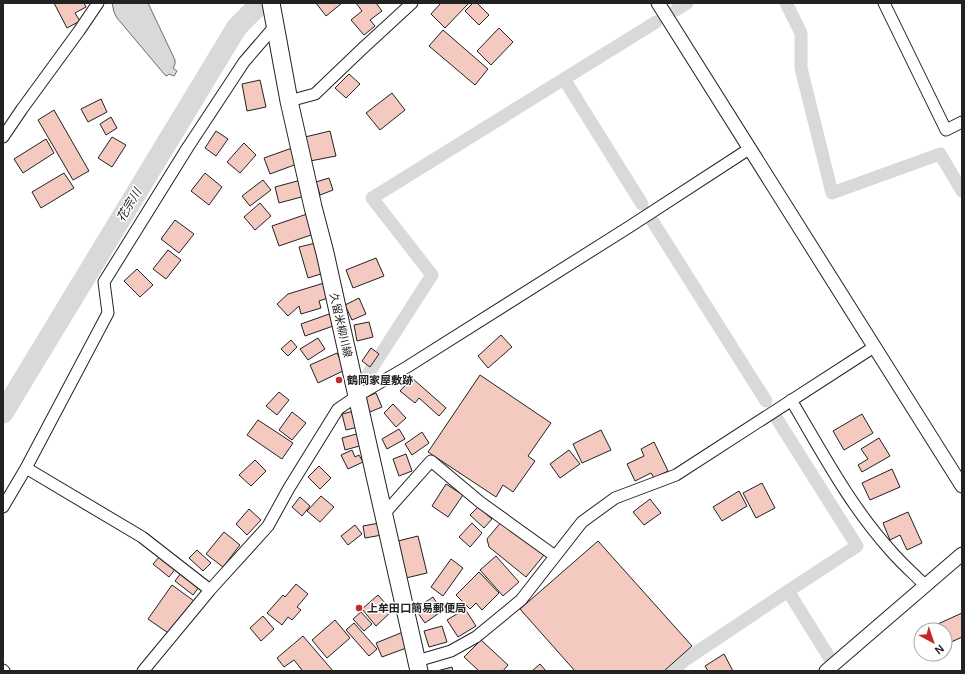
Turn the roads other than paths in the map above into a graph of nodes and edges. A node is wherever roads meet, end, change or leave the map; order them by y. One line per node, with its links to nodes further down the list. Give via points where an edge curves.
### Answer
1 (98, 3): 8 (street)
2 (412, 3): 6 (street, via 315,94)
3 (658, 3): 9 (street)
4 (884, 3): 7 (street, via 946,130)
5 (273, 13): 6 (main road, 久留米柳川線); 13 (street, via 104,282 108,313)
6 (290, 101): 11 (main road, 久留米柳川線)
7 (962, 122)
8 (3, 137)
9 (749, 149): 10 (street); 11 (street, via 420,359)
10 (874, 346): 12 (street); 14 (street)
11 (357, 396): 16 (main road, 久留米柳川線); 20 (street, via 338,409 268,526)
12 (791, 400): 18 (street, via 676,475 615,498 582,522); 19 (street, via 867,522 891,552)
13 (26, 468): 15 (street); 20 (street, via 142,537)
14 (962, 486)
15 (3, 507)
16 (384, 514): 18 (street, via 431,461 480,502); 21 (main road, 久留米柳川線)
17 (962, 554): 19 (street)
18 (555, 556): 21 (street, via 521,600 476,637)
19 (926, 586): 23 (street)
20 (210, 590): 22 (street)
21 (418, 666)
22 (143, 671)
23 (826, 671)

